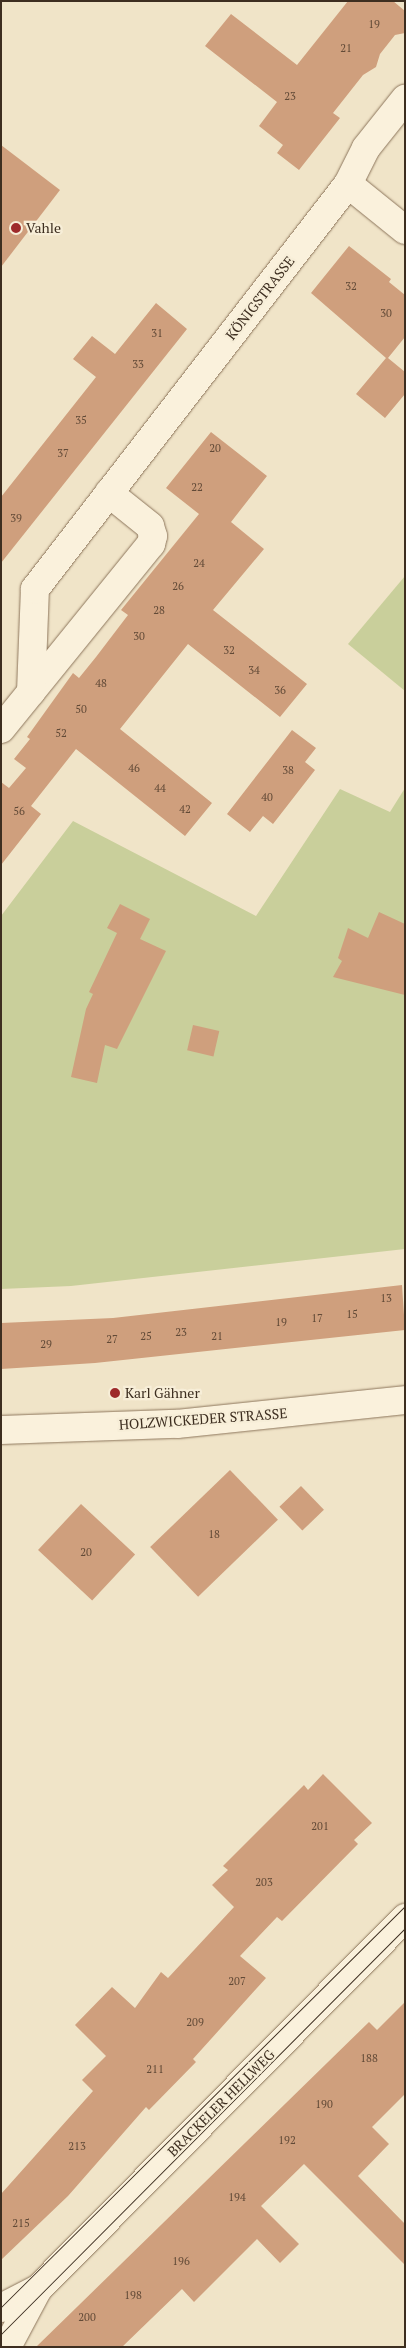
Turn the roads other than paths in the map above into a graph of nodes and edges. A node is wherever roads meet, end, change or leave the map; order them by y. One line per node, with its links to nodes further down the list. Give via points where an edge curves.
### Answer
1 (405, 99): 2 (street, KÖNIGSTRASSE, via 366,148)
2 (348, 184): 3 (street); 4 (street, KÖNIGSTRASSE)
3 (405, 230)
4 (109, 493): 5 (street, KÖNIGSTRASSE, via 35,589); 5 (street, via 150,526 151,544)
5 (31, 692): 6 (street)
6 (1, 729)
7 (404, 1400): 8 (street, HOLZWICKEDER STRASSE, via 177,1424)
8 (1, 1430)
9 (405, 1918): 10 (street, BRACKELER HELLWEG)
10 (38, 2289): 11 (street, BRACKELER HELLWEG); 12 (street, BRACKELER HELLWEG)
11 (1, 2308)
12 (7, 2347)

